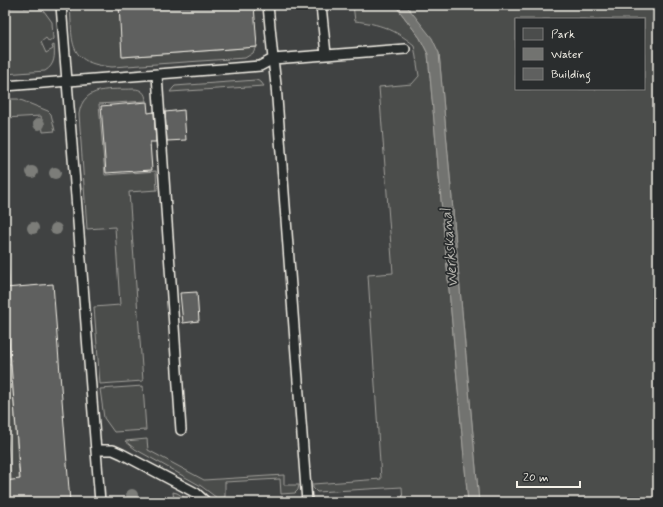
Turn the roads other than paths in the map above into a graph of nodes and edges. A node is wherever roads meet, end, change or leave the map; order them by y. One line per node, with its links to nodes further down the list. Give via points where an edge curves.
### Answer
1 (60, 5): 8 (lane)
2 (268, 5): 6 (lane)
3 (321, 5): 5 (lane)
4 (405, 49): 5 (lane)
5 (326, 55): 6 (lane)
6 (273, 59): 7 (lane, via 260,66); 14 (lane)
7 (157, 74): 8 (lane); 10 (lane)
8 (67, 81): 9 (lane); 11 (lane)
9 (5, 86)
10 (181, 430)
11 (96, 450): 12 (lane); 13 (lane, via 113,450 122,454 196,493)
12 (100, 502)
13 (206, 502)
14 (307, 502)

